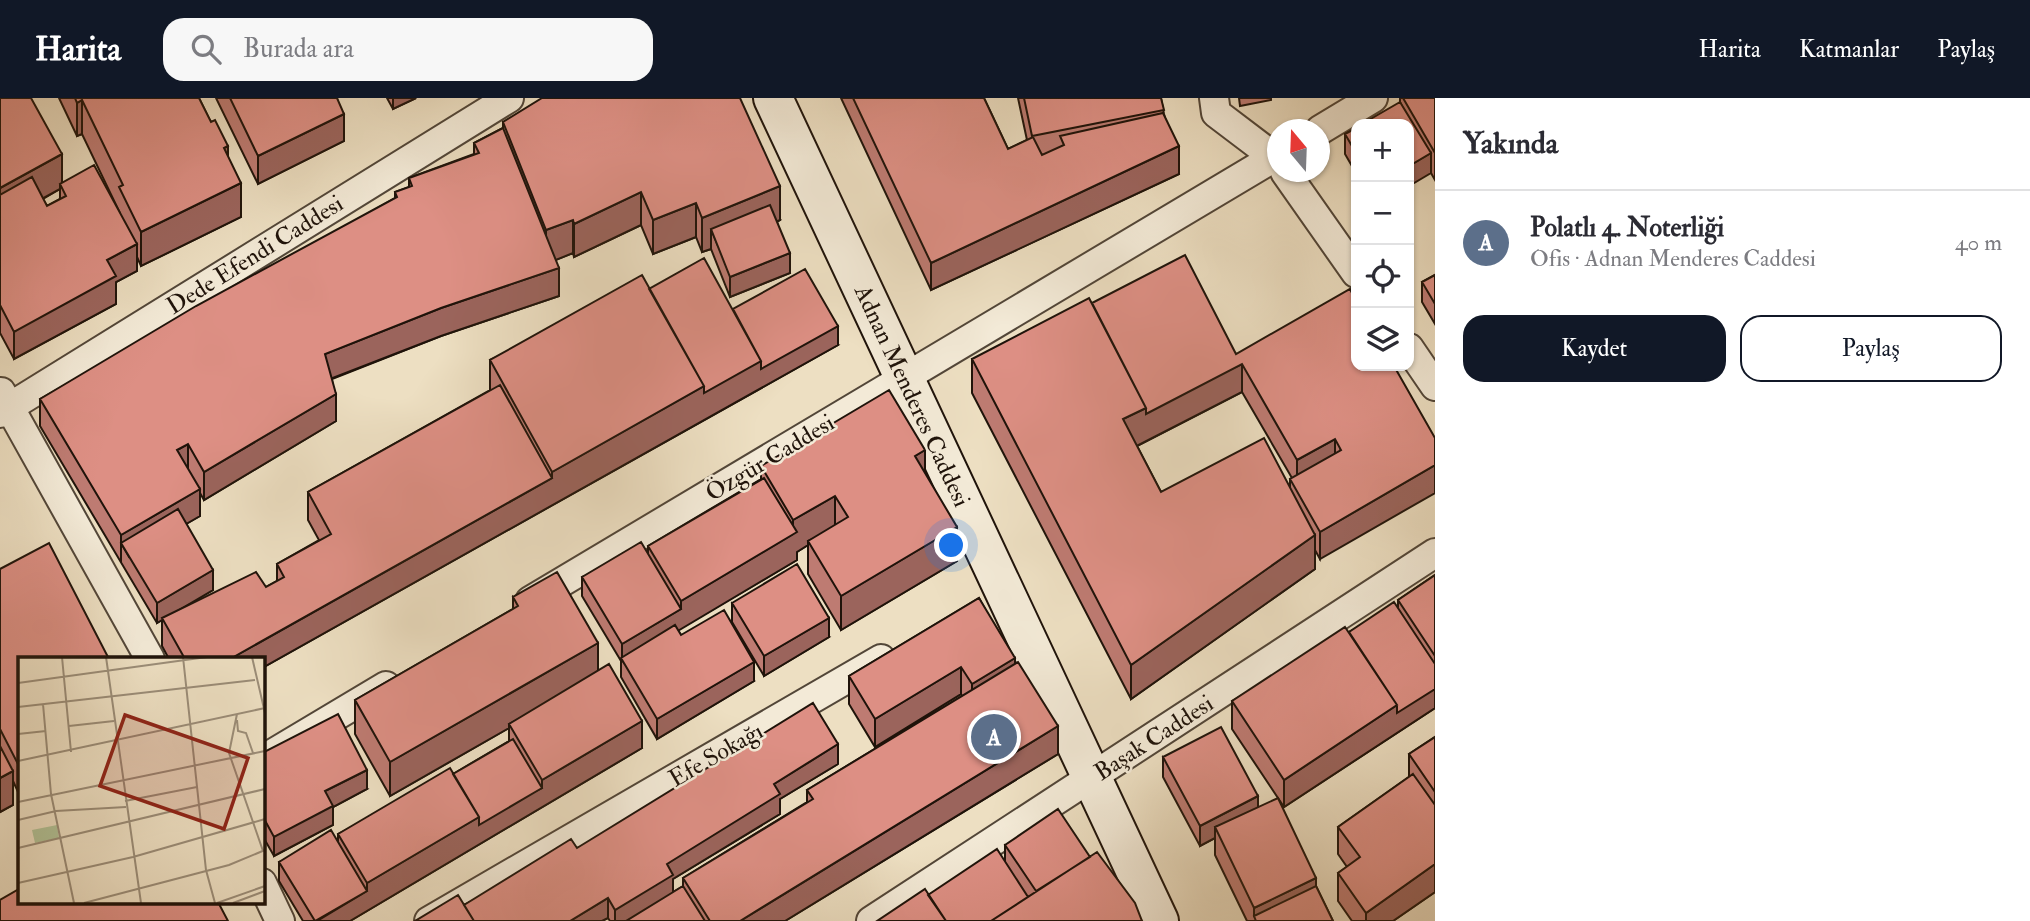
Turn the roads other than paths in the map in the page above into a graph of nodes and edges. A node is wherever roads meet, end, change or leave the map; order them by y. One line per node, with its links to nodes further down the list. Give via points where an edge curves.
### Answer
1 (509, 98): 13 (street, Dede Efendi Caddesi)
2 (773, 98): 11 (street, Adnan Menderes Caddesi)
3 (1214, 98): 6 (street, via 1216,113)
4 (1373, 98): 5 (street)
5 (1330, 124)
6 (1267, 152)
7 (1267, 168): 11 (street, Özgür Caddesi)
8 (1293, 182): 9 (street)
9 (1351, 266)
10 (1414, 355): 12 (street)
11 (904, 379): 15 (street, Özgür Caddesi); 20 (street, Adnan Menderes Caddesi, via 991,595)
12 (1435, 386)
13 (3, 404): 17 (street)
14 (1435, 553): 20 (street, Başak Caddesi)
15 (512, 612)
16 (907, 644): 23 (street, Efe Sokağı)
17 (149, 657)
18 (405, 675): 19 (street)
19 (264, 759)
20 (1092, 778): 24 (street, Başak Caddesi); 25 (street, Adnan Menderes Caddesi)
21 (264, 887): 22 (street)
22 (280, 921)
23 (429, 921)
24 (871, 921)
25 (1159, 921)

